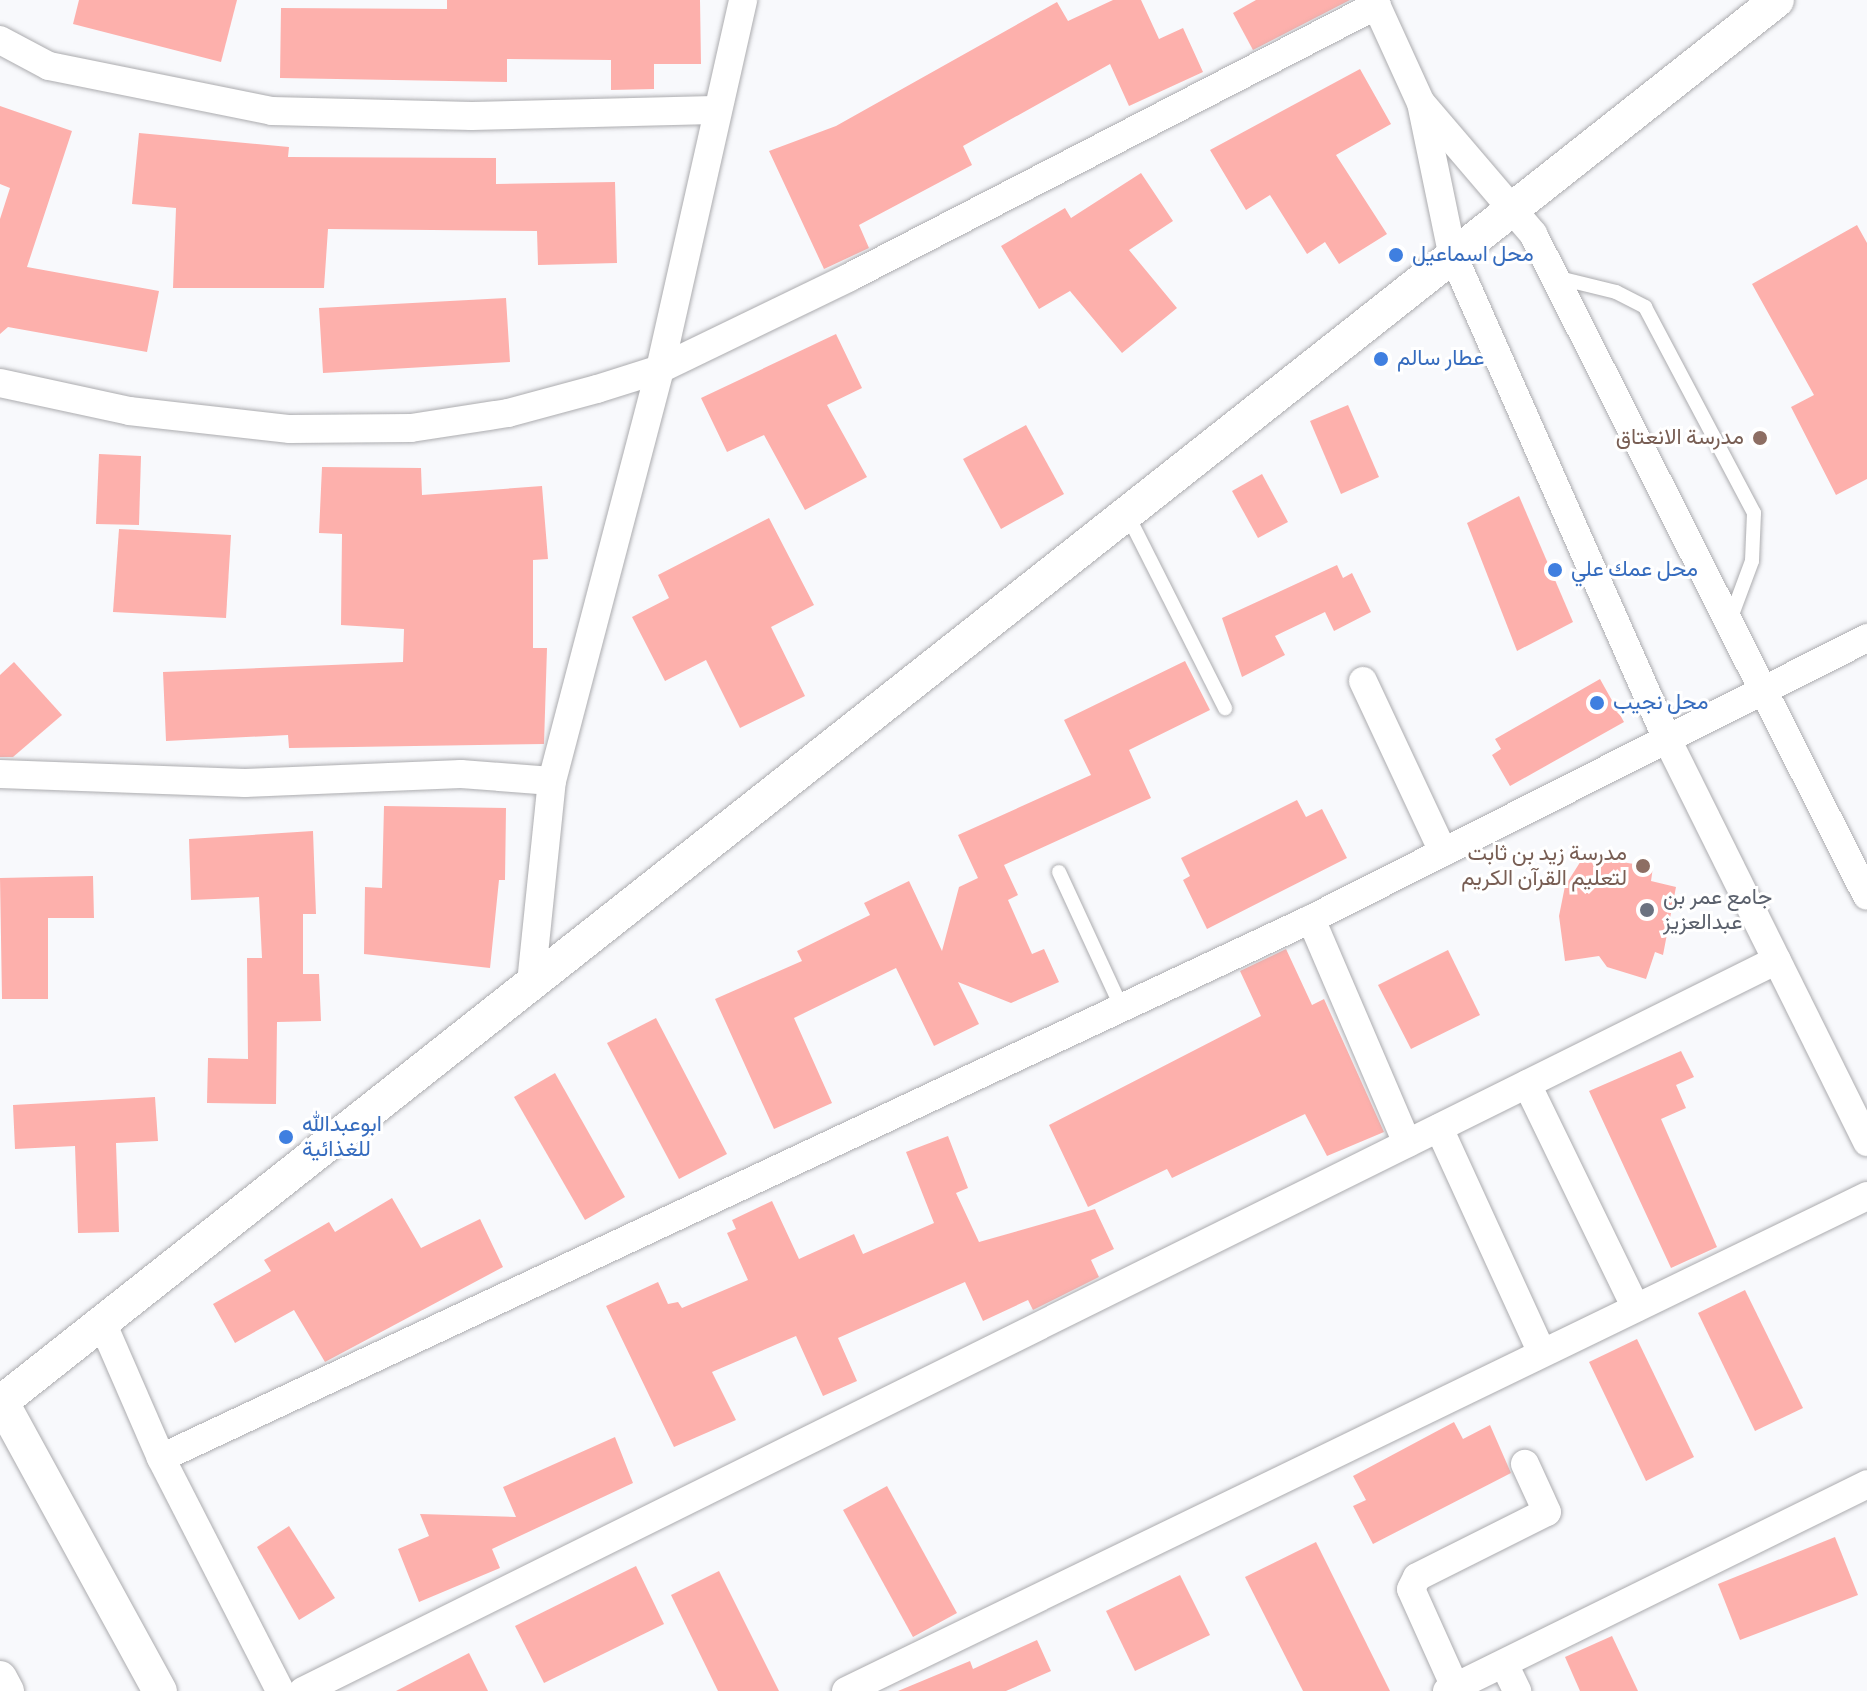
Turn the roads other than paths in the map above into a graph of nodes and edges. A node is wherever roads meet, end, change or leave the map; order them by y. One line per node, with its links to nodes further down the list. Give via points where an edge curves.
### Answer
1 (743, 0): 6 (street)
2 (1777, 0): 7 (street)
3 (1375, 2): 5 (street); 10 (street)
4 (0, 40): 6 (street, via 49,66 272,111 472,116)
5 (1421, 103): 7 (street); 8 (street)
6 (714, 110): 10 (street)
7 (1509, 207): 8 (street); 9 (street, via 1533,234)
8 (1452, 253): 12 (street); 18 (street)
9 (1554, 277): 13 (street); 13 (lane, via 1616,292 1645,307 1754,513 1752,561)
10 (660, 369): 11 (street, via 508,413 411,428 290,429 129,411); 20 (street)
11 (0, 383)
12 (1125, 512): 17 (lane); 26 (street)
13 (1729, 623): 16 (street)
14 (1867, 638): 16 (street)
15 (1363, 681): 21 (street)
16 (1763, 691): 18 (street); 23 (street)
17 (1225, 708)
18 (1667, 739): 21 (street); 25 (street)
19 (0, 774): 20 (street, via 245,783 461,774)
20 (552, 781): 26 (street)
21 (1443, 852): 24 (street)
22 (1059, 872): 27 (lane)
23 (1867, 896)
24 (1311, 919): 27 (street); 31 (street)
25 (1777, 960): 28 (street); 30 (street)
26 (531, 983): 34 (street)
27 (1121, 1006): 37 (street)
28 (1527, 1084): 29 (street); 33 (street)
29 (1439, 1128): 31 (street); 35 (street)
30 (1867, 1142)
31 (1407, 1143): 46 (street)
32 (1867, 1196): 33 (street)
33 (1636, 1308): 35 (street)
34 (101, 1320): 36 (street); 37 (street)
35 (1542, 1353): 47 (street)
36 (1, 1401): 44 (street)
37 (161, 1458): 45 (street)
38 (1525, 1464): 42 (street, via 1547,1512 1417,1577 1411,1589)
39 (1867, 1484): 41 (street)
40 (0, 1678): 43 (street)
41 (1511, 1678): 42 (street)
42 (1451, 1689)
43 (7, 1691)
44 (160, 1691)
45 (280, 1691)
46 (303, 1691)
47 (846, 1691)

